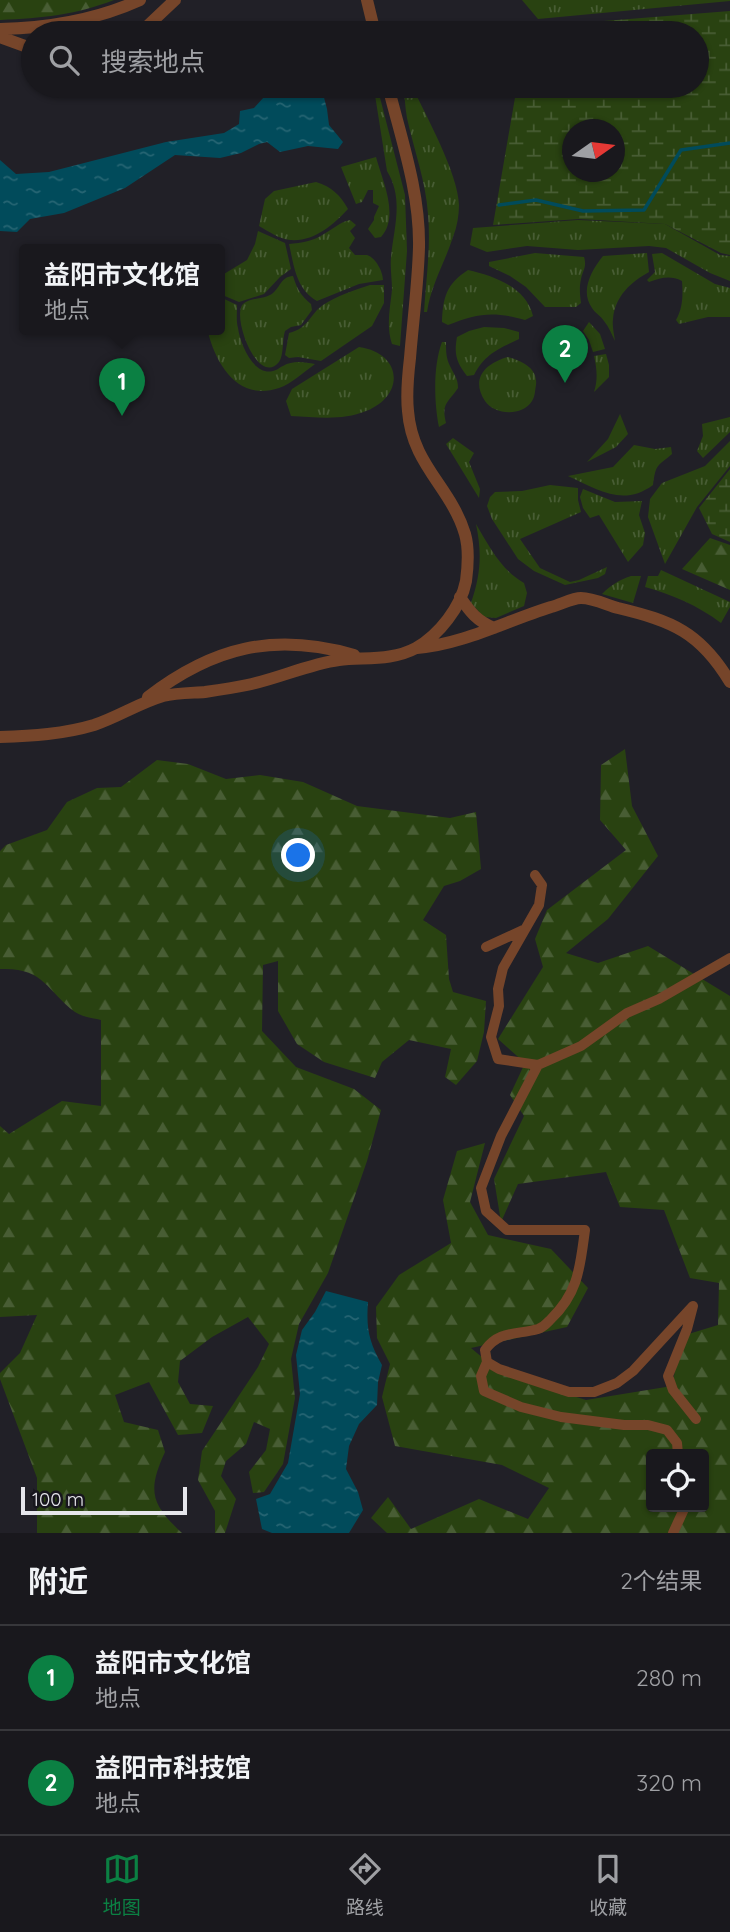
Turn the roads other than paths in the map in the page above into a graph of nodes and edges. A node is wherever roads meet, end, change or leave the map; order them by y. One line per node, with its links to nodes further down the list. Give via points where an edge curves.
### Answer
1 (140, 0): 4 (street)
2 (175, 0): 5 (street)
3 (367, 0): 6 (street)
4 (74, 21)
5 (153, 21)
6 (372, 21)
7 (0, 29): 8 (street)
8 (21, 29)
9 (0, 37): 10 (street)
10 (21, 45)
11 (391, 98): 12 (street, via 418,216 407,409 419,454 459,517 466,537 468,561)
12 (460, 597): 13 (street, via 472,615); 14 (street, via 449,618)
13 (494, 628): 14 (street, via 440,646); 16 (street, via 581,598 676,626 698,641)
14 (416, 648): 15 (street)
15 (364, 659): 17 (street, via 337,661 234,688 163,696); 17 (street, via 304,646 260,645 210,659)
16 (730, 682)
17 (136, 707): 18 (street, via 95,725)
18 (0, 737)
19 (535, 875): 20 (street, via 542,885 539,905)
20 (523, 930): 21 (street); 23 (street, via 503,968 491,1037 498,1059)
21 (486, 947)
22 (730, 958): 23 (street, via 626,1013 581,1046)
23 (538, 1065): 24 (street, via 501,1136 481,1188 486,1211 507,1230 585,1230 579,1273 565,1306 542,1328 492,1340 485,1350)
24 (487, 1362): 25 (street, via 569,1392 594,1392 633,1371 693,1306 668,1376); 26 (street, via 481,1376 484,1391 561,1417 667,1430)
25 (696, 1419)
26 (678, 1449)
27 (683, 1512): 28 (street)
28 (673, 1533)

